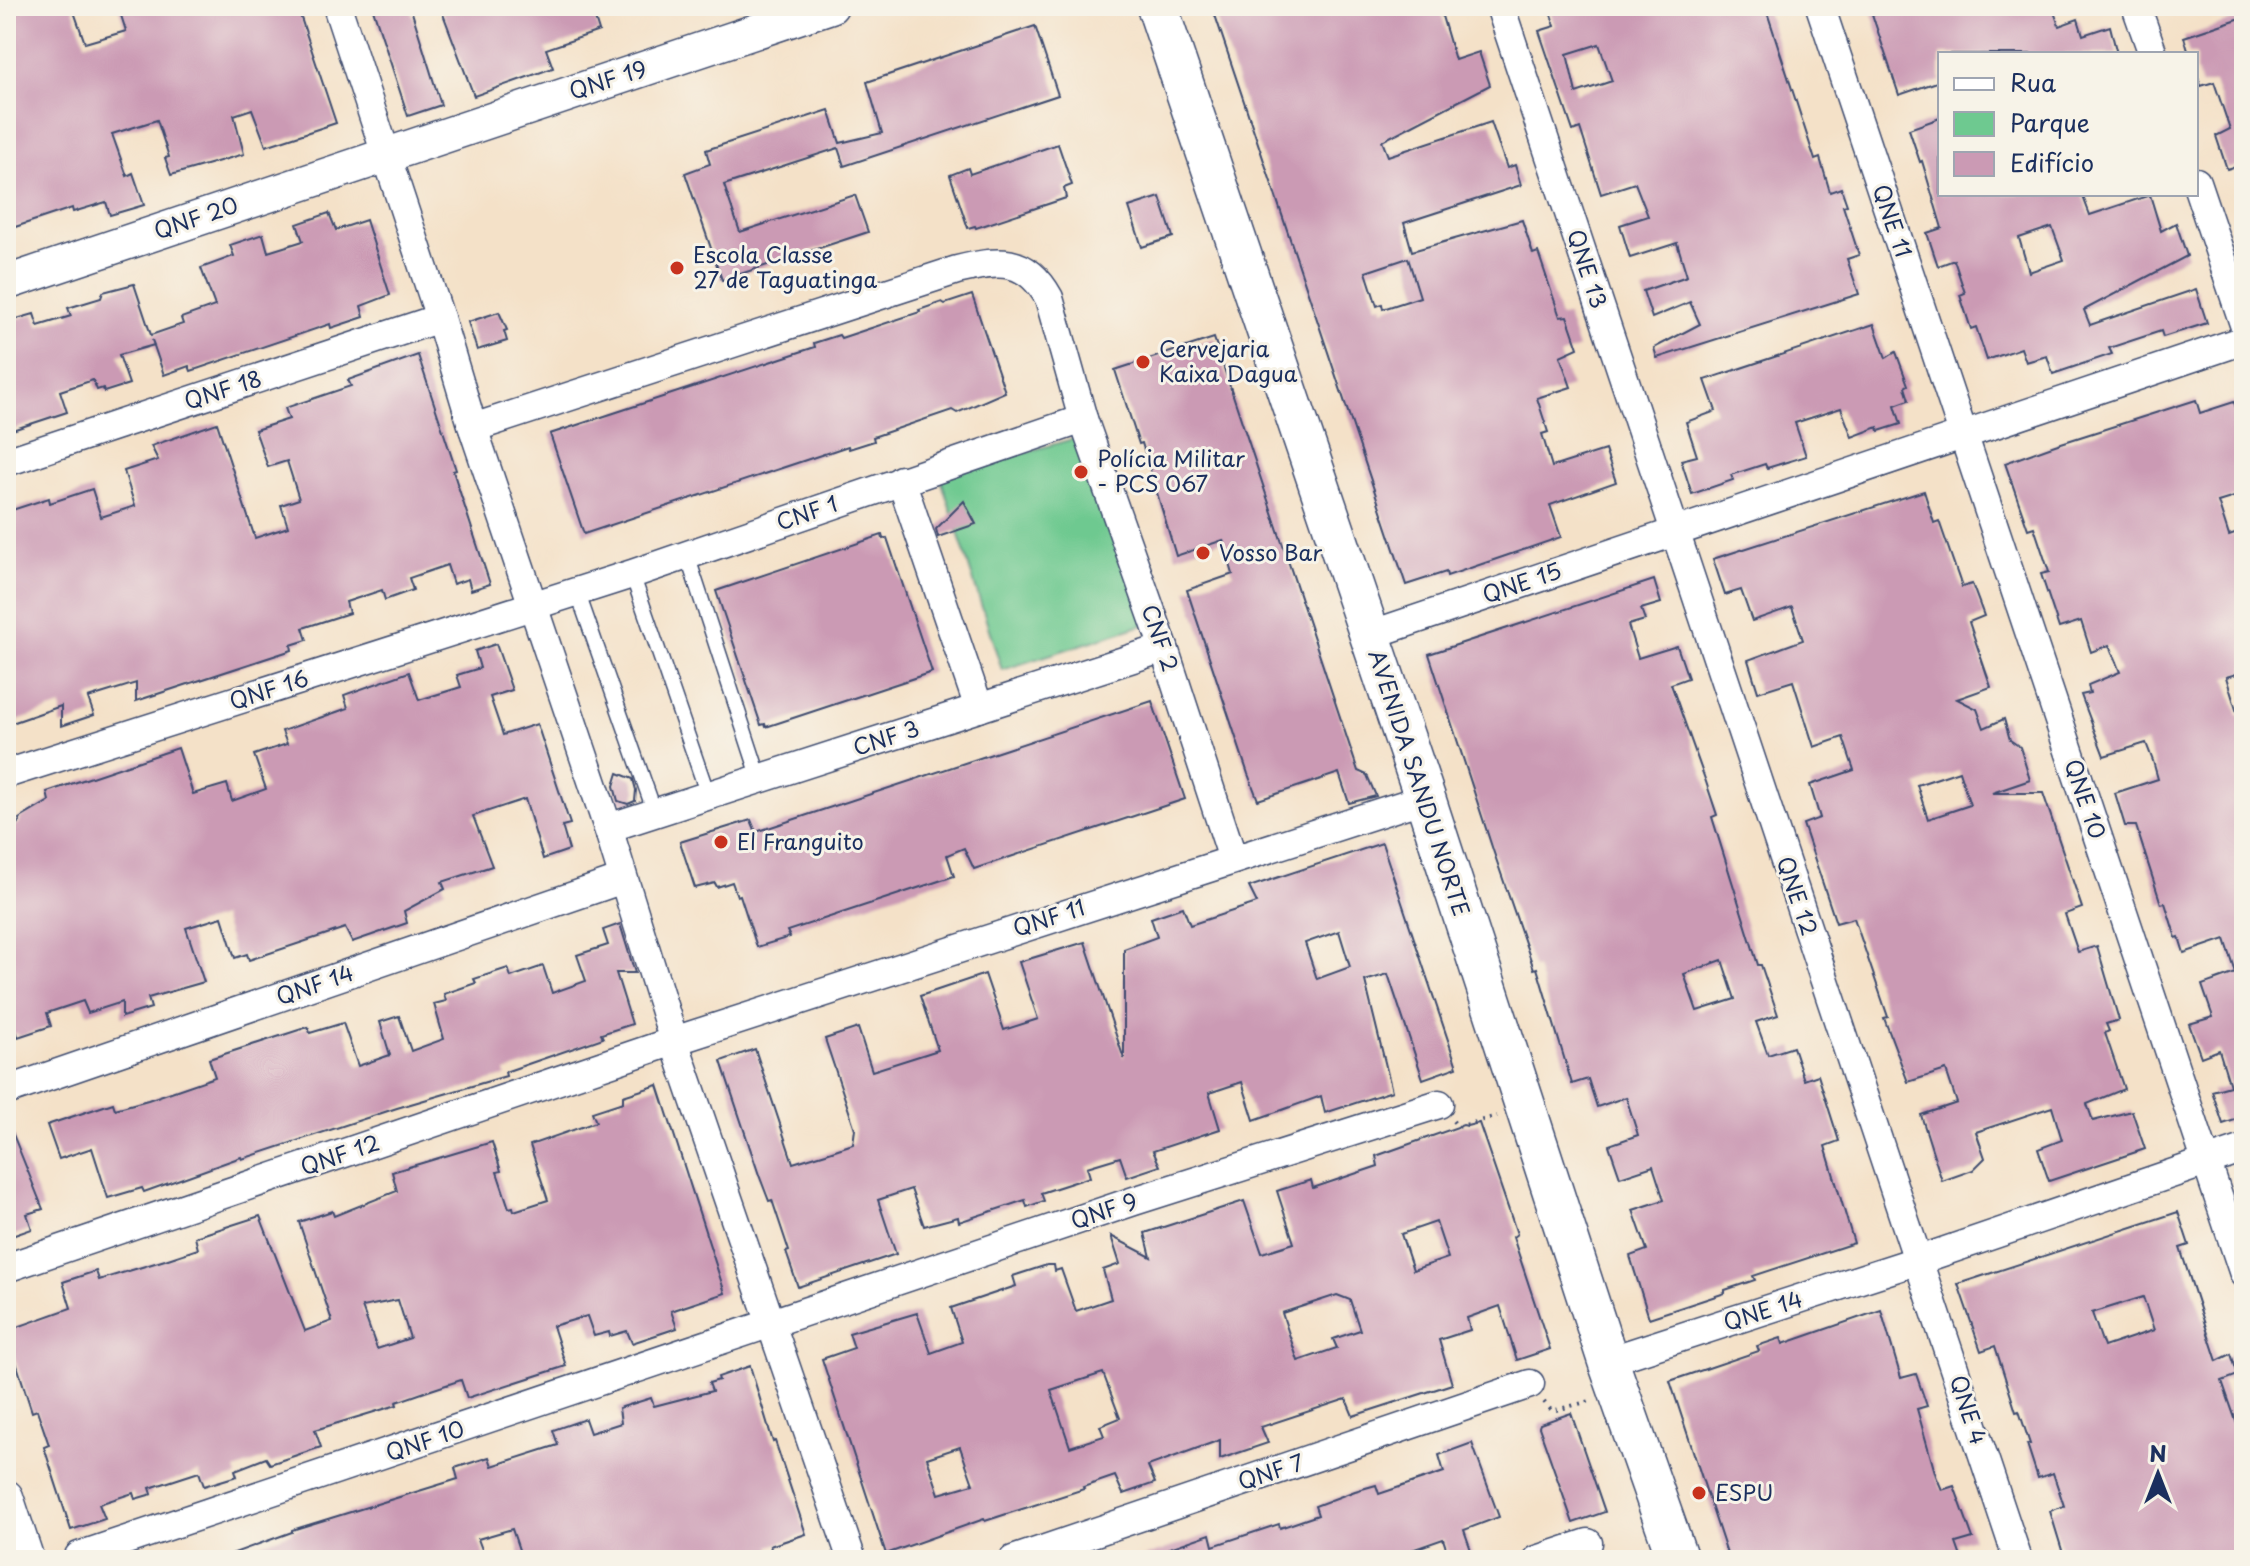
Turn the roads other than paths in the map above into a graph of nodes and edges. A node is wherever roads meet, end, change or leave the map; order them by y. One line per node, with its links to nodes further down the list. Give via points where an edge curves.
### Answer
1 (337, 6): 8 (street)
2 (831, 6): 8 (street, QNF 19)
3 (1157, 6): 24 (main road, AVENIDA SANDU NORTE)
4 (1500, 6): 19 (street, QNE 13)
5 (1820, 6): 16 (street, QNE 11)
6 (2136, 6): 7 (street)
7 (2152, 52)
8 (385, 154): 10 (street, QNF 20); 11 (street)
9 (2198, 188): 12 (street)
10 (6, 283)
11 (440, 318): 15 (street); 17 (street, QNF 18)
12 (2244, 324)
13 (2244, 340): 16 (street, QNE 15)
14 (1083, 419): 15 (street, CNF 2, via 1041,283 1017,266 996,262 957,270); 18 (street, CNF 1); 25 (street, CNF 2)
15 (473, 428): 23 (street)
16 (1964, 436): 19 (street, QNE 15); 39 (street, QNE 10)
17 (6, 462)
18 (901, 480): 20 (street, CNF 1); 26 (street)
19 (1675, 532): 24 (street, QNE 15); 40 (street, QNE 12)
20 (687, 555): 21 (street, CNF 1); 28 (lane)
21 (632, 574): 22 (street, CNF 1); 29 (lane)
22 (577, 591): 23 (street, CNF 1); 31 (lane)
23 (532, 605): 27 (street, QNF 16); 32 (street)
24 (1370, 635): 30 (main road, AVENIDA SANDU NORTE)
25 (1164, 648): 26 (street, CNF 3); 33 (street, CNF 2)
26 (979, 708): 28 (street, CNF 3)
27 (6, 774)
28 (760, 779): 29 (street, CNF 3)
29 (708, 795): 31 (street, CNF 3)
30 (1425, 798): 33 (street, QNF 11); 44 (main road, AVENIDA SANDU NORTE)
31 (655, 813): 32 (street, CNF 3)
32 (608, 828): 34 (street)
33 (1233, 859): 35 (street, QNF 11)
34 (623, 879): 35 (street); 36 (street, QNF 14)
35 (674, 1041): 41 (street, QNF 12); 43 (street)
36 (6, 1091)
37 (1439, 1104): 43 (street, QNF 9)
38 (2244, 1149): 39 (street, QNE 14)
39 (2207, 1161): 40 (street, QNE 14); 42 (street, QNE 10)
40 (1919, 1260): 44 (street, QNE 14); 54 (street, QNE 4)
41 (6, 1268)
42 (2244, 1274)
43 (771, 1325): 49 (street, QNF 10); 51 (street)
44 (1608, 1361): 48 (main road, AVENIDA SANDU NORTE)
45 (1530, 1384): 52 (street, QNF 7)
46 (6, 1497): 50 (street)
47 (1588, 1543): 53 (street)
48 (1675, 1550)
49 (79, 1556)
50 (26, 1559)
51 (852, 1560)
52 (1013, 1560)
53 (1537, 1560)
54 (2018, 1560)

